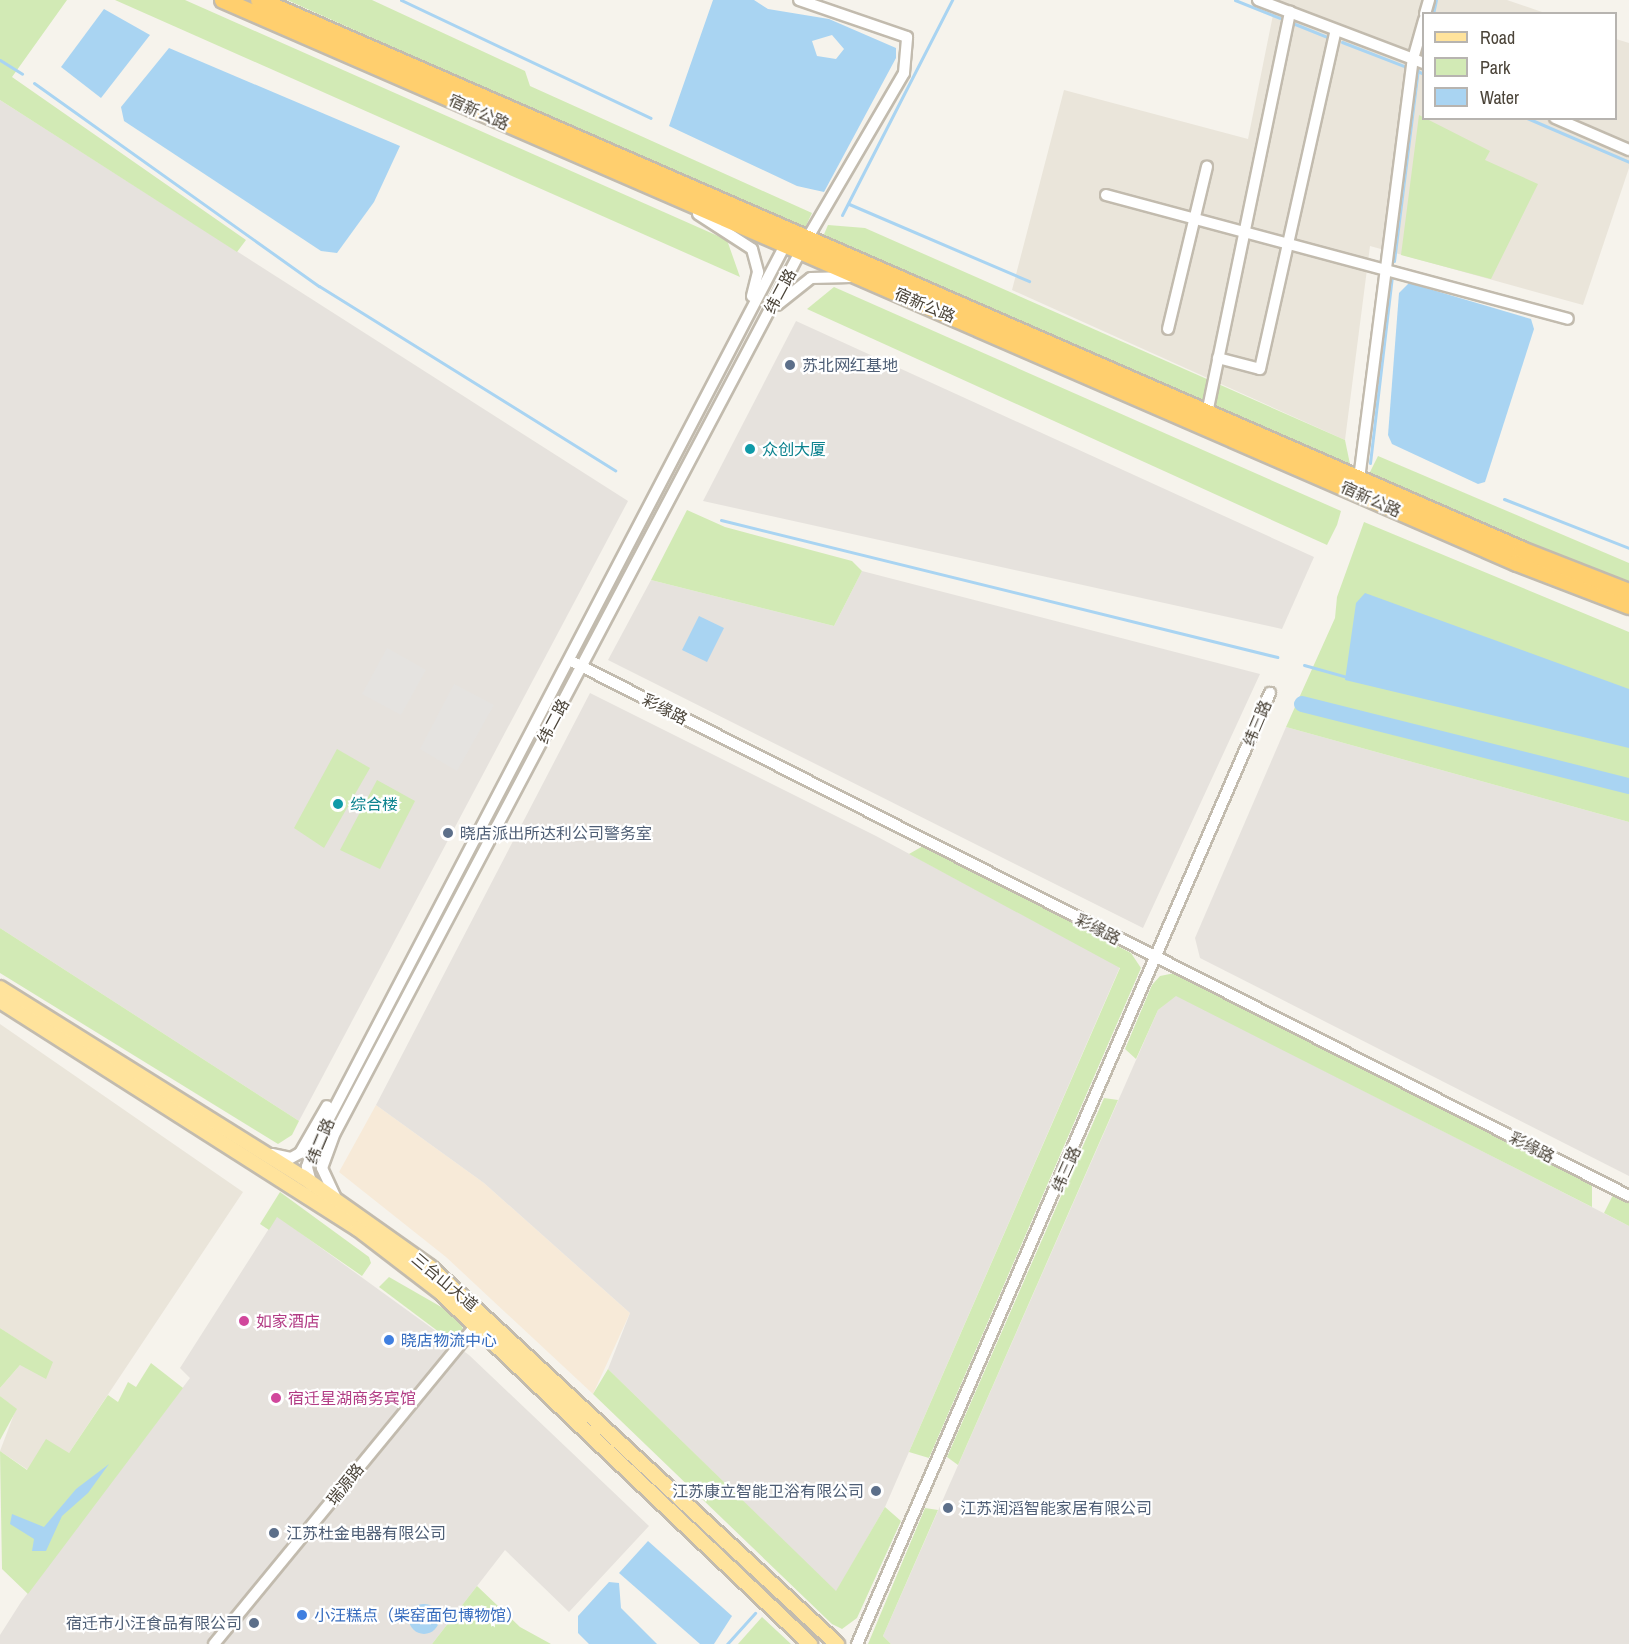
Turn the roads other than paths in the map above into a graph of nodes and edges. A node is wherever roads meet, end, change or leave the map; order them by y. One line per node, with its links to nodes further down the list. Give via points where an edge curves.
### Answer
1 (223, 0): 12 (highway, 宿新公路)
2 (259, 0): 17 (highway, 宿新公路)
3 (799, 0): 17 (street, via 896,29 907,37 910,54)
4 (1258, 0): 5 (street)
5 (1290, 12): 6 (street); 15 (street)
6 (1336, 30): 8 (street); 16 (street)
7 (1422, 34): 8 (street)
8 (1418, 61): 18 (street)
9 (1560, 120): 10 (street)
10 (1629, 150)
11 (1207, 167): 14 (street)
12 (613, 170): 17 (highway, 宿新公路); 22 (street, via 752,249 757,283)
13 (1106, 195): 14 (street)
14 (1196, 219): 15 (street); 21 (street)
15 (1244, 232): 16 (street); 23 (street)
16 (1292, 243): 18 (street); 23 (street, via 1260,369)
17 (798, 245): 19 (highway, 宿新公路); 22 (street, 纬二路); 24 (street, 纬二路); 25 (highway, 宿新公路)
18 (1386, 267): 20 (street); 26 (street)
19 (859, 277): 24 (street, via 811,278 791,290); 25 (highway, 宿新公路)
20 (1568, 319)
21 (1168, 329)
22 (739, 334): 29 (street, 纬二路)
23 (1218, 358): 25 (street)
24 (744, 359): 30 (street, 纬二路)
25 (1206, 420): 26 (highway, 宿新公路); 28 (highway, 宿新公路)
26 (1359, 479): 27 (highway, 宿新公路)
27 (1629, 592)
28 (1629, 606)
29 (568, 660): 30 (street, 彩缘路); 35 (street, 纬二路)
30 (582, 667): 32 (street, 彩缘路); 39 (street, 纬二路, via 326,1151 325,1181)
31 (1270, 693): 32 (street, 纬三路)
32 (1158, 959): 38 (street, 彩缘路); 45 (street, 纬三路)
33 (0, 988): 36 (main road, 三台山大道)
34 (0, 1000): 40 (main road, 三台山大道)
35 (366, 1046): 36 (street, via 344,1073 300,1152 291,1158); 37 (street, 纬二路, via 312,1151 307,1167)
36 (263, 1151): 37 (main road, 三台山大道)
37 (311, 1182): 39 (main road, 三台山大道); 40 (street, 纬二路)
38 (1629, 1196)
39 (341, 1203): 44 (main road, 三台山大道, via 484,1314)
40 (326, 1208): 41 (main road, 三台山大道)
41 (477, 1324): 42 (street, 瑞源路); 43 (main road, 三台山大道)
42 (214, 1644)
43 (810, 1644)
44 (837, 1644)
45 (857, 1644)

